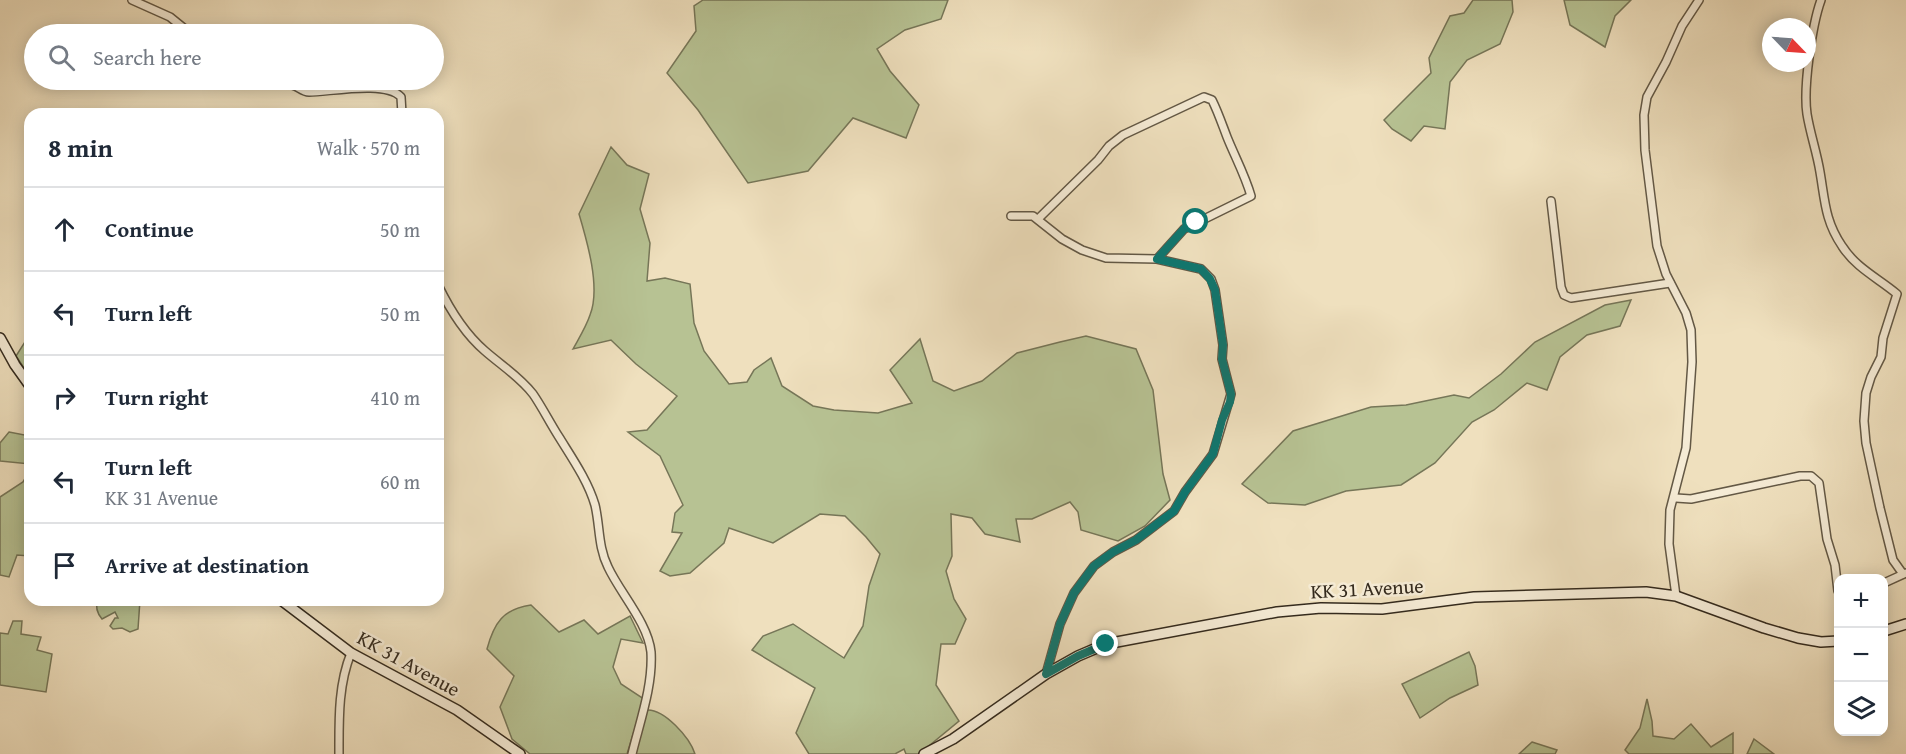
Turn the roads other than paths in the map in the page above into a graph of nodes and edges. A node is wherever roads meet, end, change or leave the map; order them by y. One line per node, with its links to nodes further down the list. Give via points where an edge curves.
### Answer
1 (132, 0): 4 (street)
2 (1699, 0): 13 (street, via 1644,105 1653,227)
3 (1821, 0): 19 (street, via 1810,53 1807,113 1828,220 1853,261 1897,294 1881,357 1866,393 1864,421 1893,560)
4 (179, 24)
5 (302, 90): 6 (street)
6 (322, 90)
7 (374, 90): 8 (street, via 394,92 400,97)
8 (401, 108)
9 (1551, 201): 13 (street, via 1564,295 1571,298)
10 (1011, 216): 11 (street)
11 (1038, 219): 12 (street, via 1062,239 1090,253 1106,258); 12 (street, via 1123,135 1204,97 1212,100 1251,196 1184,229)
12 (1157, 259): 27 (street, via 1201,269 1210,279 1215,290 1230,402 1213,454 1174,511 1094,566 1074,593 1060,624)
13 (1670, 283): 21 (street, via 1691,330 1692,362 1686,448 1670,510 1669,544)
14 (444, 297): 30 (street, via 464,329 532,393 590,492 606,564 651,650 647,691)
15 (0, 338): 16 (main road)
16 (24, 377)
17 (1676, 498): 18 (street, via 1691,499 1811,476 1819,483)
18 (1836, 574)
19 (1904, 574): 20 (street)
20 (1888, 581)
21 (1676, 596): 25 (main road, KK 31 Avenue, via 1798,639); 27 (main road, KK 31 Avenue, via 1646,592 1474,597 1382,609 1277,612 1106,644)
22 (289, 606): 26 (main road, KK 31 Avenue)
23 (1906, 624): 24 (main road)
24 (1888, 630)
25 (1834, 641)
26 (351, 653): 28 (street, via 341,688); 29 (main road, KK 31 Avenue, via 457,710)
27 (1046, 674): 31 (main road, KK 31 Avenue, via 953,739)
28 (339, 754)
29 (520, 754)
30 (632, 754)
31 (924, 754)

